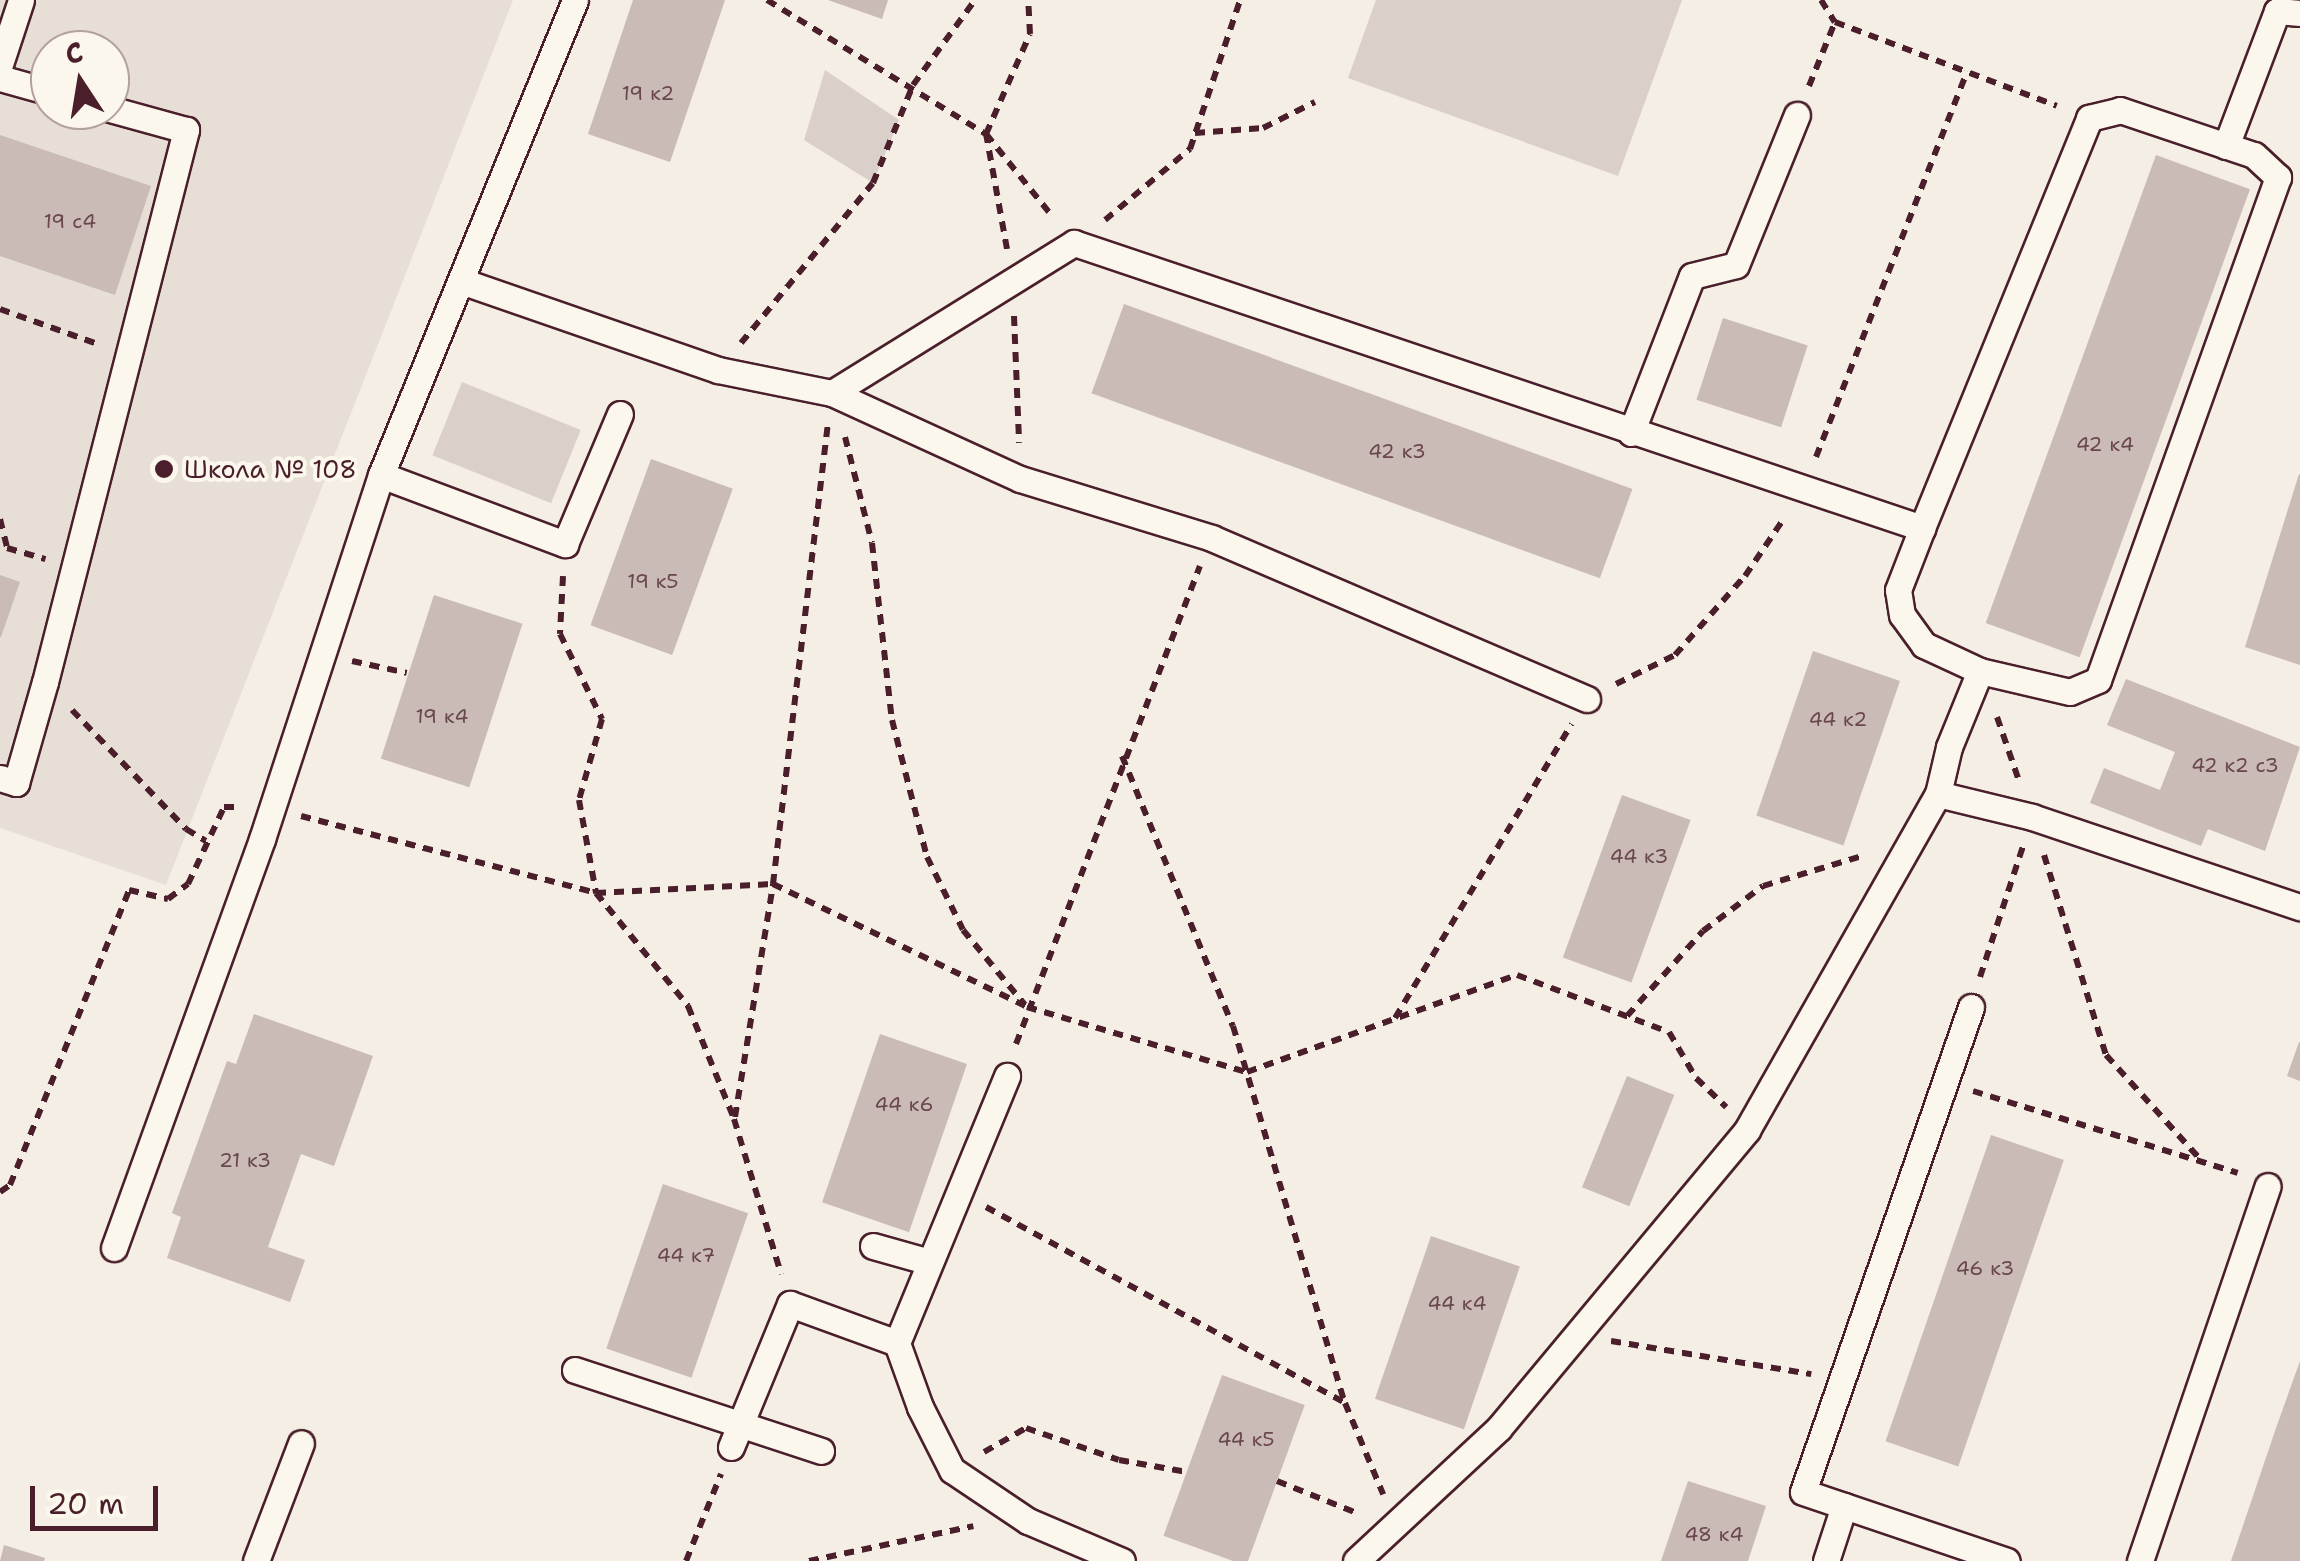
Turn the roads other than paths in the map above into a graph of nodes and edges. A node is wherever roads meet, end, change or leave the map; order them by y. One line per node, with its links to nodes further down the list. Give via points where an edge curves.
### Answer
1 (21, 0): 4 (lane)
2 (574, 0): 10 (lane)
3 (2300, 12): 9 (lane, via 2277,11)
4 (0, 64)
5 (0, 78): 6 (lane)
6 (30, 86)
7 (1797, 114): 13 (lane, via 1736,266 1692,276)
8 (130, 115): 18 (lane, via 186,130 45,682 16,783)
9 (2226, 146): 15 (lane, via 2120,110 2089,118); 16 (lane, via 2254,155 2278,177 2098,680 2070,692)
10 (464, 282): 11 (lane, via 718,370); 14 (lane)
11 (832, 393): 13 (lane, via 1074,243); 17 (lane, via 1020,480 1212,538)
12 (620, 414): 14 (lane, via 565,544)
13 (1631, 433): 15 (lane)
14 (381, 476): 25 (lane)
15 (1922, 528): 16 (lane, via 1898,590 1902,614 1924,645)
16 (1980, 672): 19 (lane, via 1949,746)
17 (1587, 699)
18 (0, 778)
19 (1938, 794): 20 (lane, via 2032,817); 36 (lane, via 1748,1130 1499,1428)
20 (2300, 907)
21 (1971, 1006): 32 (lane, via 1803,1492)
22 (1006, 1076): 26 (lane)
23 (2268, 1186): 39 (lane)
24 (874, 1246): 26 (lane)
25 (114, 1248)
26 (930, 1262): 27 (lane)
27 (897, 1343): 29 (lane, via 790,1304); 35 (lane, via 952,1470 1028,1520)
28 (575, 1370): 29 (lane)
29 (736, 1435): 31 (lane)
30 (301, 1443): 34 (lane)
31 (820, 1451)
32 (1844, 1506): 33 (lane); 37 (lane)
33 (1980, 1557): 38 (lane)
34 (256, 1561)
35 (1122, 1561)
36 (1356, 1561)
37 (1826, 1561)
38 (2008, 1561)
39 (2140, 1561)

